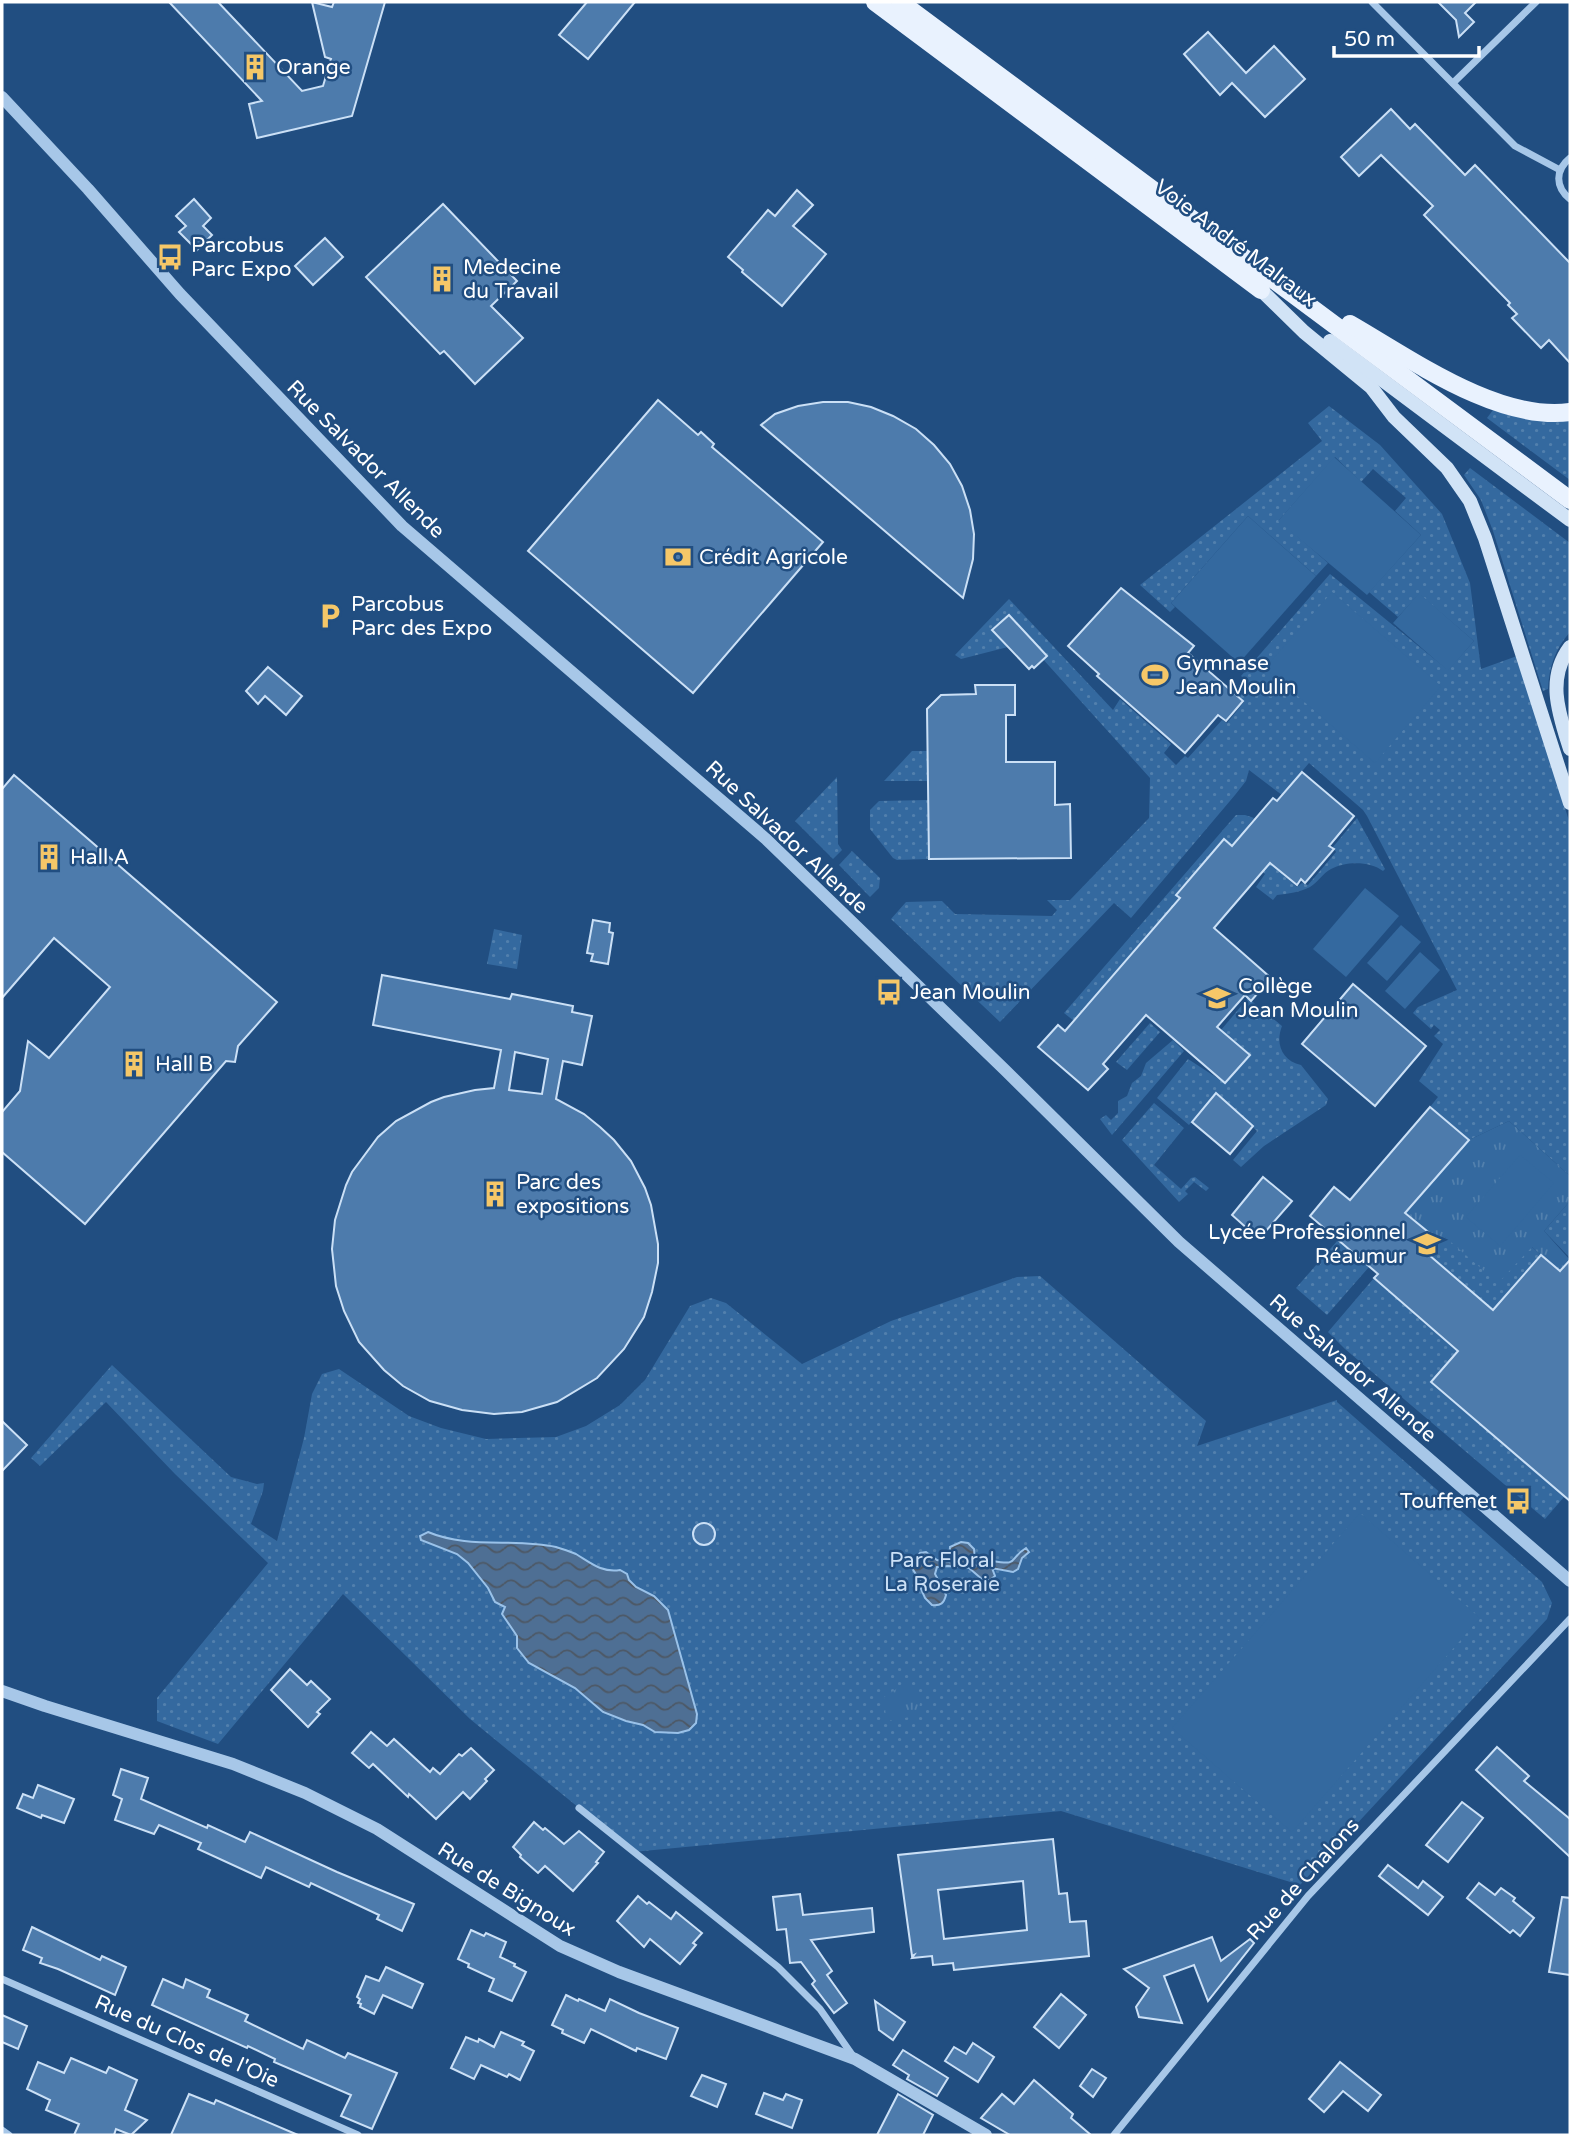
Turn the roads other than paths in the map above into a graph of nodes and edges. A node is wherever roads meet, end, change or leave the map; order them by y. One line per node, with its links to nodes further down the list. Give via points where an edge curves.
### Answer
1 (875, 2): 10 (main road, Voie André Malraux)
2 (900, 2): 10 (main road, Voie André Malraux)
3 (1372, 2): 5 (street)
4 (1536, 2): 5 (street)
5 (1453, 83): 8 (street, via 1515,146)
6 (2, 97): 17 (street, Rue Salvador Allende, via 180,294 402,526 773,845 1179,1242)
7 (1570, 158): 8 (street)
8 (1560, 170): 9 (street, via 1560,187)
9 (1570, 199)
10 (1265, 284): 11 (main road, via 1466,391 1514,408); 12 (main road, Voie André Malraux); 13 (main road, Voie André Malraux); 16 (main road, via 1304,332 1371,387 1394,417 1447,468 1470,501)
11 (1570, 412)
12 (1570, 500)
13 (1570, 520)
14 (1570, 647): 15 (main road, via 1555,685 1556,705)
15 (1570, 749)
16 (1570, 803)
17 (1570, 1581)
18 (1570, 1619): 27 (street, Rue de Chalons, via 1308,1895)
19 (2, 1691): 22 (street, Rue de Bignoux, via 233,1764 305,1793 377,1829 580,1955)
20 (579, 1808): 22 (street, via 778,1967 820,2009)
21 (2, 1979): 25 (street, Rue du Clos de l'Oie)
22 (855, 2059): 26 (street, Rue de Bignoux)
23 (2, 2130): 24 (street)
24 (9, 2135)
25 (358, 2135)
26 (986, 2135)
27 (1114, 2135)

